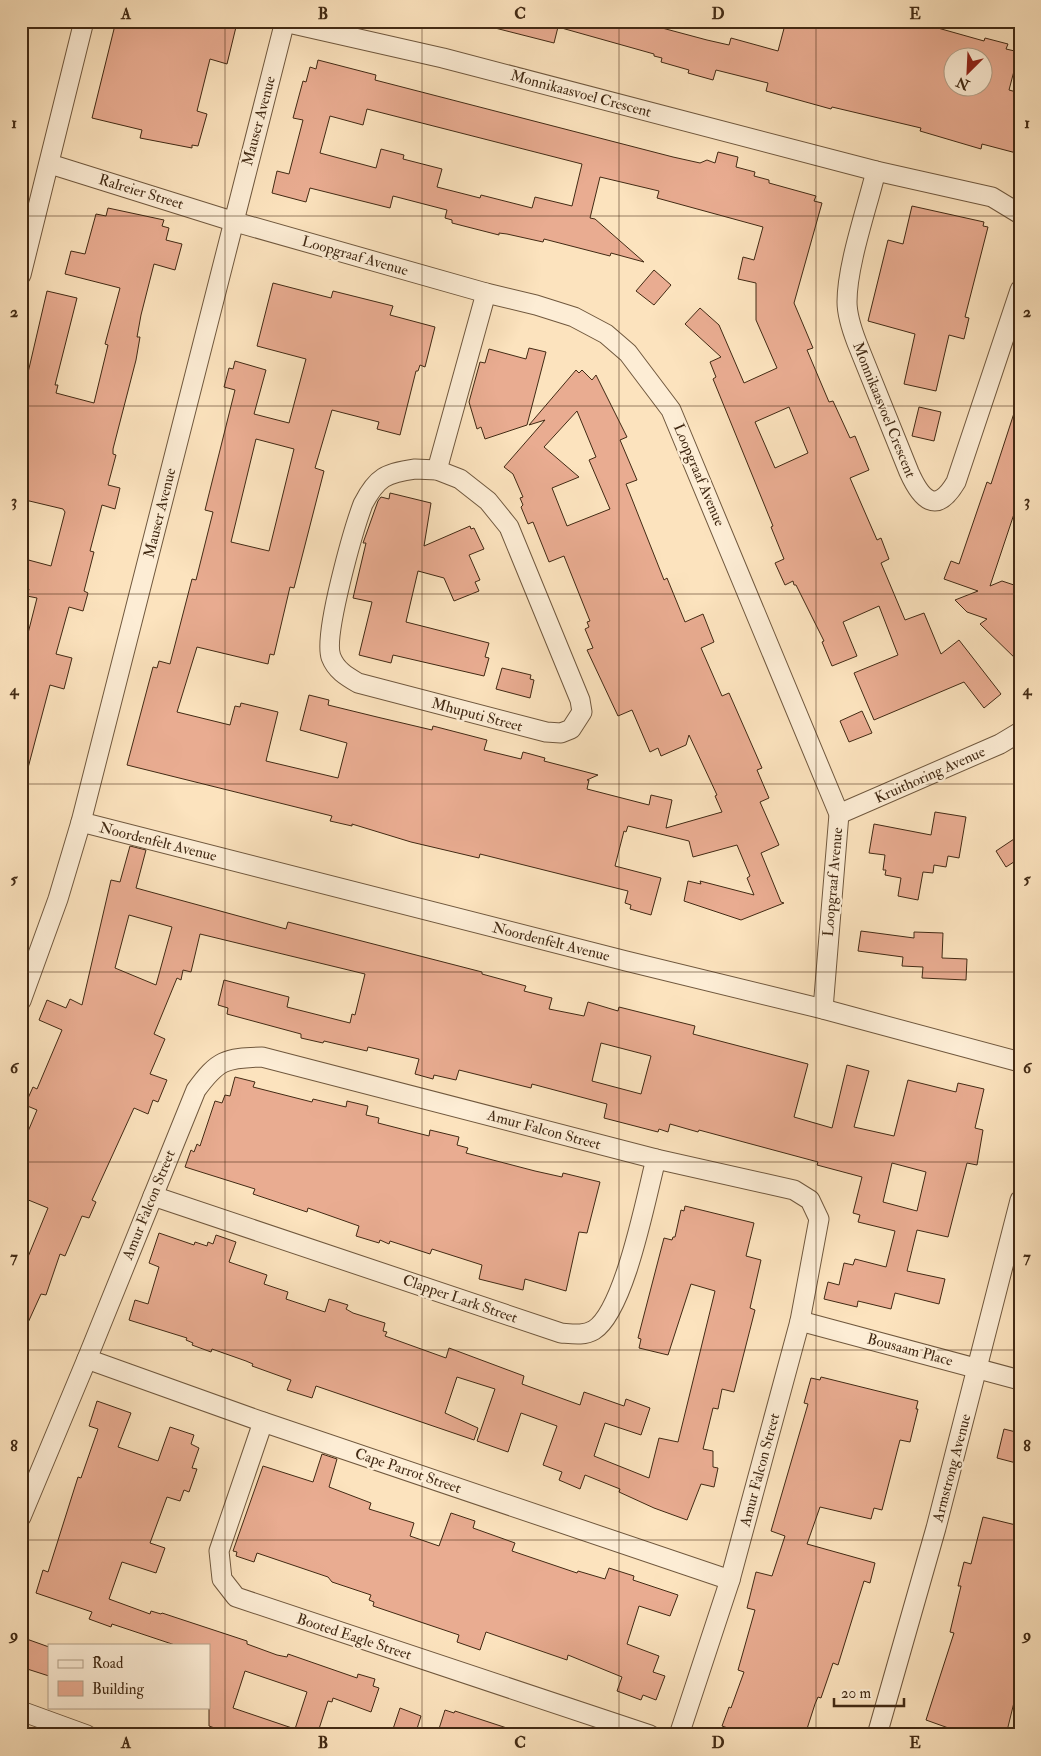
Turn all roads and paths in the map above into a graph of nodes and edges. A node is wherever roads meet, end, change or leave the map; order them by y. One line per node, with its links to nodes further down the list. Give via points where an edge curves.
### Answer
1 (84, 21): 3 (street)
2 (284, 22): 4 (street, Monnikaasvoel Crescent, via 443,58); 6 (street, Mauser Avenue)
3 (50, 164): 6 (street, Ralreier Street); 7 (street)
4 (876, 171): 5 (street, Monnikaasvoel Crescent, via 992,198); 8 (street, Monnikaasvoel Crescent, via 849,280 847,303 850,324 917,491 929,500 939,500 948,494 956,482)
5 (1020, 214)
6 (232, 221): 9 (street, Loopgraaf Avenue); 13 (street, Mauser Avenue)
7 (21, 275)
8 (1020, 290)
9 (486, 293): 10 (street); 12 (street, Loopgraaf Avenue, via 574,317 606,334 628,353 671,410)
10 (437, 470): 10 (street, Mhuputi Street, via 460,479 488,501 509,528 580,700 582,712 571,729 546,732 517,726 358,682 343,675 330,656 330,629 358,517 371,489 380,478 395,472)
11 (1020, 732): 12 (street, Kruithoring Avenue, via 1000,744)
12 (839, 814): 15 (street, Loopgraaf Avenue)
13 (81, 822): 14 (street, Mauser Avenue, via 56,907); 15 (street, Noordenfelt Avenue)
14 (21, 1001)
15 (823, 1009): 16 (street, Noordenfelt Avenue)
16 (1020, 1062)
17 (656, 1159): 18 (street, Amur Falcon Street, via 262,1057 234,1057 212,1068 196,1090); 18 (street, Clapper Lark Street, via 621,1290 607,1319 594,1330 581,1335 561,1333); 20 (street, Amur Falcon Street, via 794,1190 810,1200 819,1219)
18 (153, 1196): 21 (street, Amur Falcon Street)
19 (1020, 1200): 22 (street, Armstrong Avenue)
20 (800, 1321): 22 (street, Bousaam Place); 26 (street, Amur Falcon Street)
21 (87, 1360): 24 (street, Cape Parrot Street); 25 (street, Amur Falcon Street)
22 (978, 1368): 23 (street, Bousaam Place); 31 (street, Armstrong Avenue)
23 (1020, 1380)
24 (263, 1422): 26 (street, Cape Parrot Street); 29 (street, Booted Eagle Street, via 219,1551 222,1578 236,1597)
25 (21, 1517)
26 (730, 1580): 30 (street, Amur Falcon Street)
27 (21, 1711): 28 (street)
28 (80, 1734)
29 (650, 1735)
30 (679, 1735)
31 (877, 1735)

